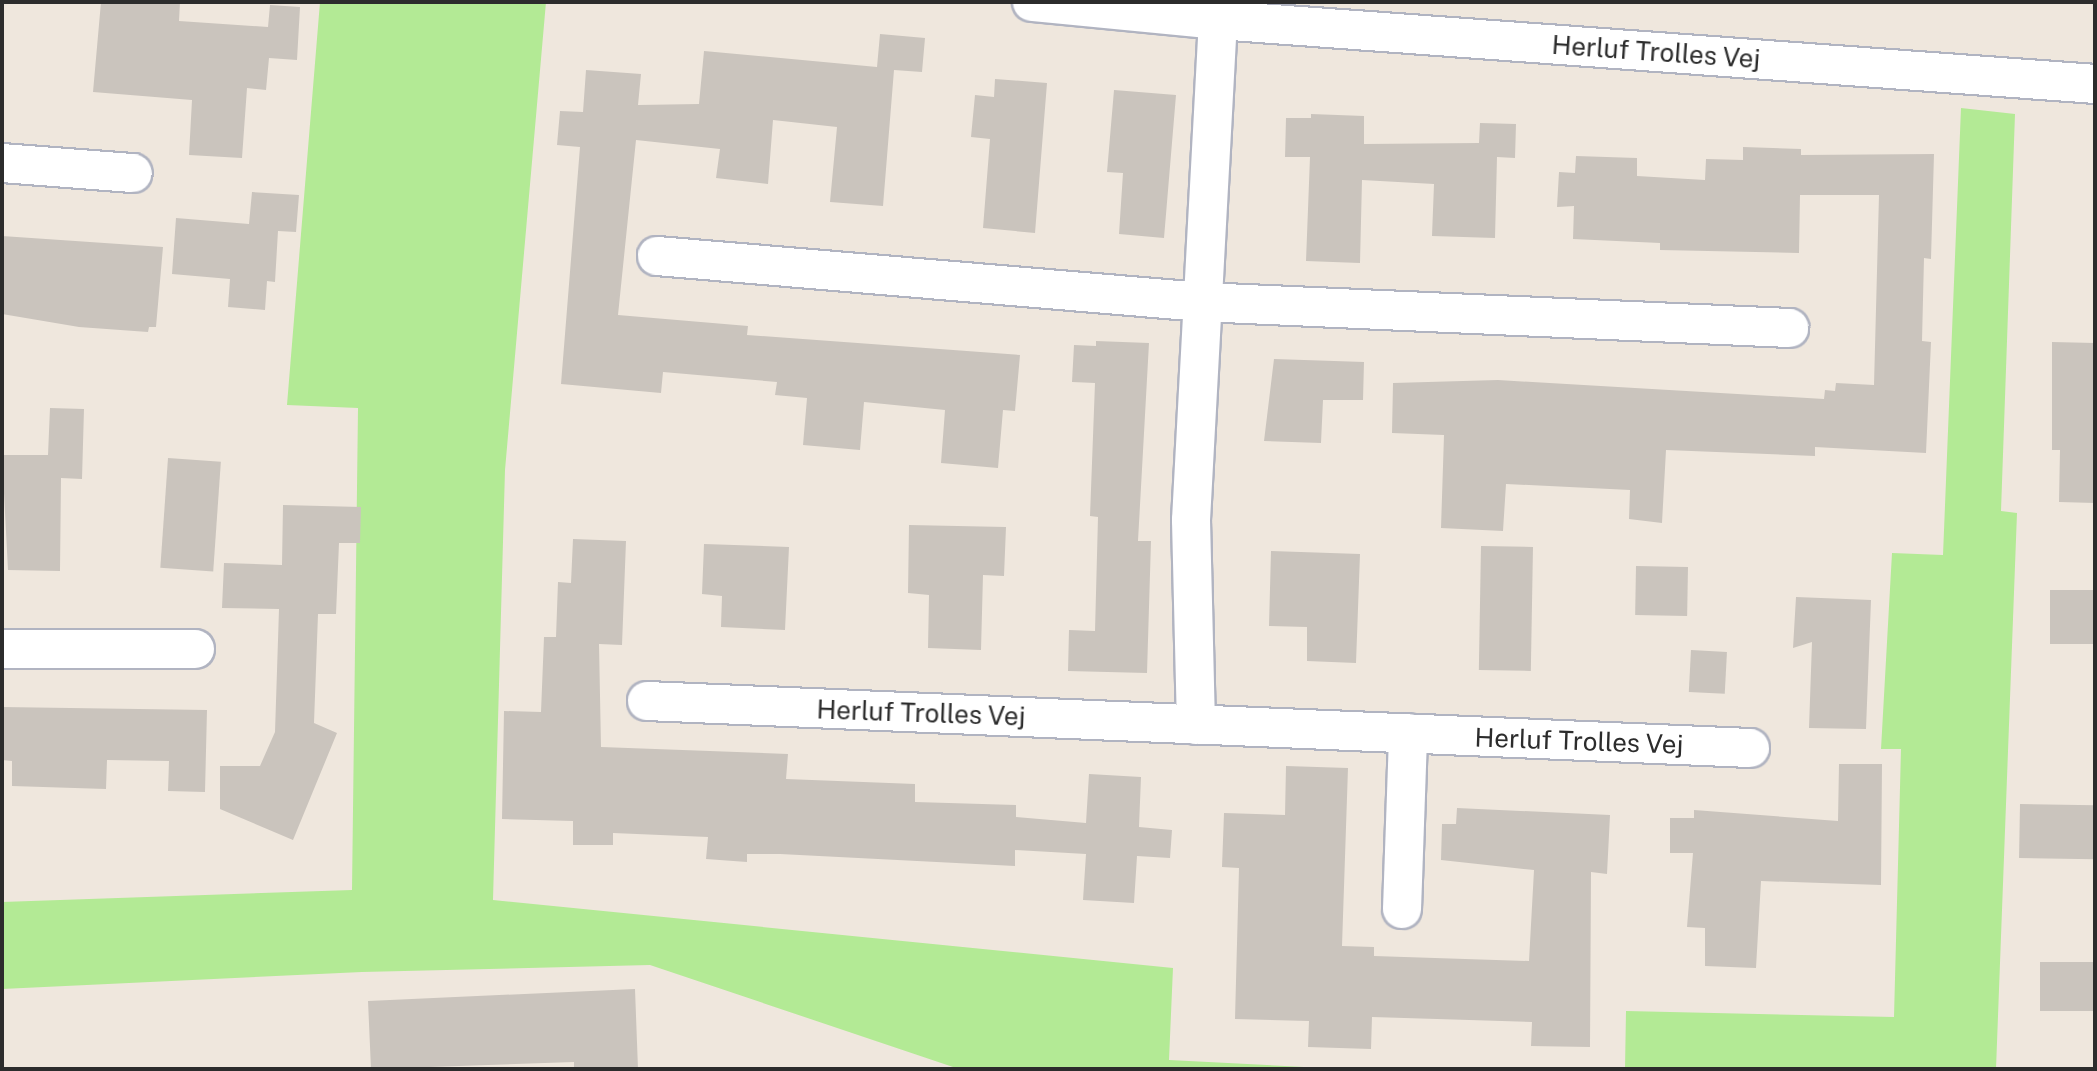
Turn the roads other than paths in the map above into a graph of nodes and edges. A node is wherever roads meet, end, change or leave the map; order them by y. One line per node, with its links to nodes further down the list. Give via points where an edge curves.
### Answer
1 (1032, 2): 2 (street, Herluf Trolles Vej)
2 (1219, 11): 3 (street, Herluf Trolles Vej); 7 (street)
3 (2095, 84)
4 (2, 163): 5 (street)
5 (133, 173)
6 (657, 256): 7 (street)
7 (1201, 302): 8 (street); 12 (street, via 1191,520)
8 (1789, 328)
9 (2, 649): 10 (street)
10 (195, 649)
11 (647, 701): 12 (street, Herluf Trolles Vej)
12 (1196, 725): 13 (street, Herluf Trolles Vej)
13 (1408, 733): 14 (street, Herluf Trolles Vej); 15 (street)
14 (1750, 748)
15 (1402, 909)

